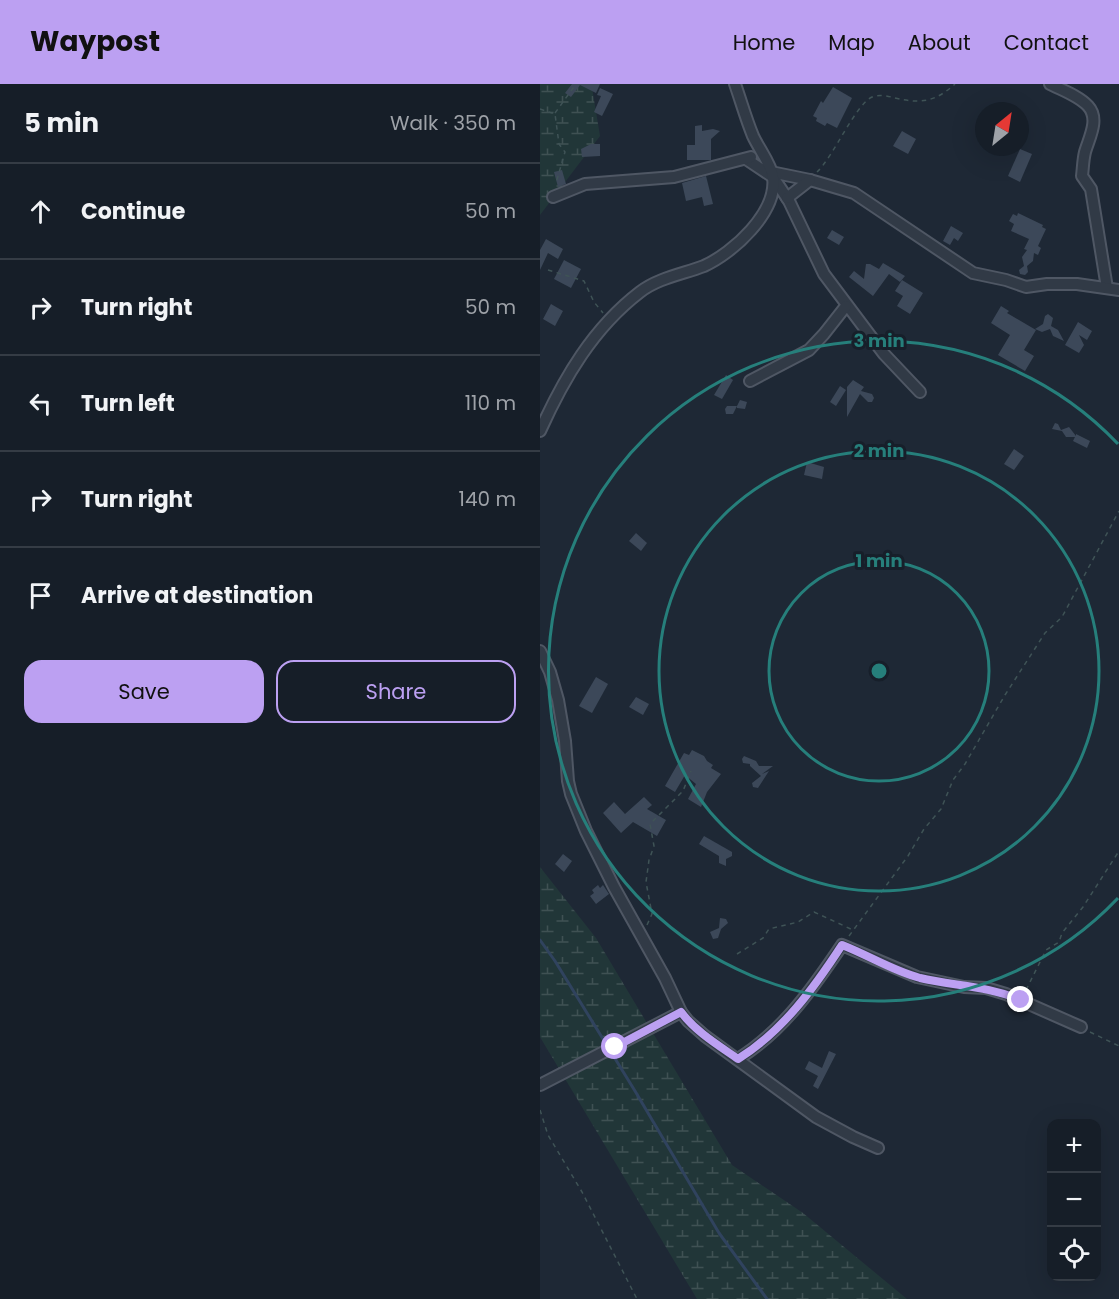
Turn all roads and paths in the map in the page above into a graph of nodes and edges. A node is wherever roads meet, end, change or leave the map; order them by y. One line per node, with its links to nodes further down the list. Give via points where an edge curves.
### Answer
1 (576, 84): 6 (path)
2 (735, 84): 7 (street)
3 (955, 84): 10 (path, via 944,95 927,101 879,95 871,98)
4 (1050, 84): 14 (street, via 1082,101 1093,117 1082,176 1091,189)
5 (540, 108): 6 (path)
6 (555, 114): 11 (path, via 558,144 565,152)
7 (762, 154): 8 (street); 9 (street)
8 (746, 159): 9 (street); 11 (street, via 674,177 585,184)
9 (772, 174): 10 (street); 12 (street); 17 (street, via 769,203 762,218 726,252 707,265 651,285)
10 (810, 180): 12 (street); 14 (street, via 854,193 973,273 1026,287 1077,284)
11 (553, 197)
12 (787, 198): 16 (street, via 824,274)
13 (548, 270): 17 (path, via 584,281)
14 (1107, 288): 15 (street)
15 (1119, 290)
16 (846, 306): 18 (street, via 809,350); 19 (street)
17 (609, 321): 20 (street, via 578,357)
18 (750, 381)
19 (920, 392)
20 (540, 431)
21 (1119, 511): 22 (path)
22 (1117, 516): 23 (path); 27 (path, via 1062,617 1046,633 1005,695 953,780 941,809)
23 (1119, 520)
24 (540, 651): 28 (street, via 558,700 571,795)
25 (691, 771): 28 (path, via 683,790 650,824 654,846 646,882 652,914)
26 (1119, 851): 31 (path, via 1059,942 1046,950)
27 (854, 930): 29 (path); 30 (path, via 814,912 798,922 770,929 764,938)
28 (642, 937): 32 (street)
29 (842, 945): 31 (street, via 917,977 986,988); 35 (street, via 785,1021 770,1037)
30 (737, 954)
31 (1021, 1000): 33 (street)
32 (681, 1012): 35 (street, via 688,1022); 36 (street)
33 (1081, 1027): 34 (path)
34 (1119, 1046)
35 (738, 1059): 38 (street, via 816,1117)
36 (540, 1085)
37 (540, 1110): 39 (path, via 548,1135)
38 (878, 1148)
39 (637, 1299)

